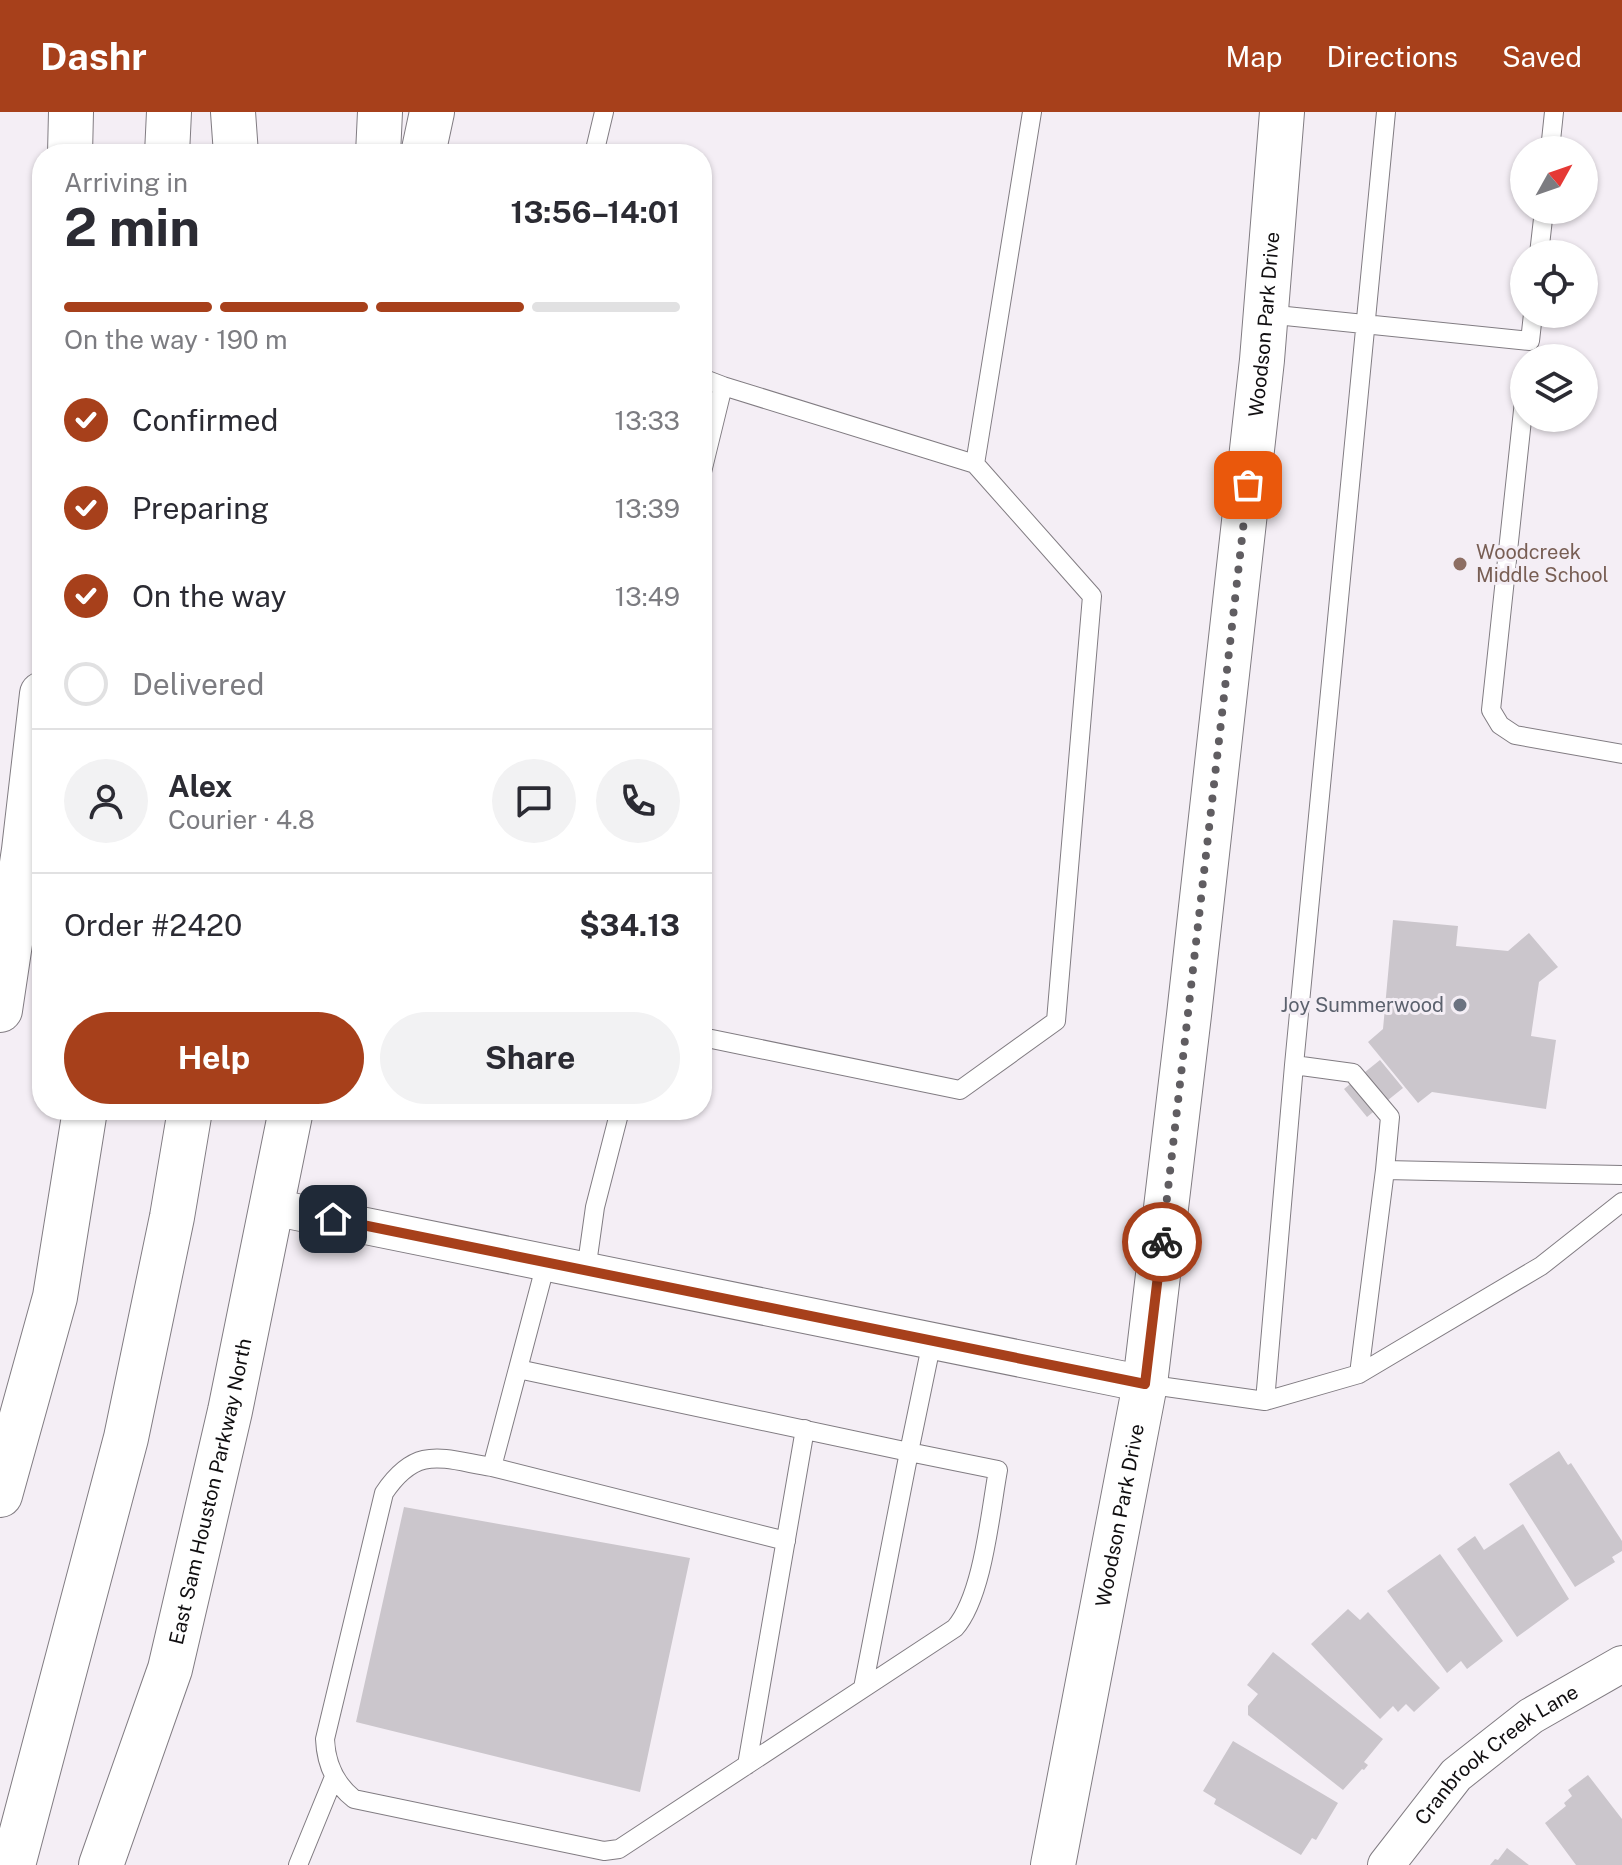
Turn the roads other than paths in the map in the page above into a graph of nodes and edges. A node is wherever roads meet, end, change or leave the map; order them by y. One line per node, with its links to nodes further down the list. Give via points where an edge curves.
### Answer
1 (71, 112): 12 (main road)
2 (169, 112): 13 (main road)
3 (233, 112): 14 (main road)
4 (380, 112): 15 (main road)
5 (432, 112): 16 (main road)
6 (604, 112): 17 (lane)
7 (1032, 112): 25 (lane)
8 (1282, 112): 18 (main road, Woodson Park Drive)
9 (1386, 112): 19 (lane)
10 (1554, 112): 11 (lane)
11 (1551, 136)
12 (70, 144)
13 (167, 144)
14 (235, 144)
15 (378, 144)
16 (425, 144)
17 (596, 144)
18 (1266, 314): 19 (lane); 44 (main road, Woodson Park Drive)
19 (1365, 324): 20 (lane); 30 (lane)
20 (1510, 347)
21 (712, 382): 22 (lane)
22 (723, 386): 23 (lane); 25 (lane)
23 (712, 431)
24 (1521, 432): 26 (lane, via 1491,710 1515,735)
25 (975, 464): 29 (lane, via 1092,596 1056,1021 960,1090)
26 (1622, 754)
27 (32, 781): 28 (main road)
28 (0, 1010)
29 (712, 1039)
30 (1294, 1065): 35 (lane, via 1353,1073 1390,1117); 45 (lane)
31 (83, 1120): 49 (main road, via 55,1297)
32 (188, 1120): 56 (main road, via 126,1438)
33 (289, 1120): 38 (main road, East Sam Houston Parkway North)
34 (617, 1120): 40 (lane, via 595,1207)
35 (1385, 1170): 36 (lane); 43 (lane)
36 (1622, 1175)
37 (1622, 1202): 43 (lane, via 1541,1266)
38 (272, 1207): 39 (street); 57 (main road, East Sam Houston Parkway North, via 170,1669)
39 (546, 1263): 40 (street); 42 (lane)
40 (586, 1271): 41 (street)
41 (932, 1341): 44 (street); 47 (lane)
42 (518, 1369): 46 (lane); 48 (lane)
43 (1359, 1374): 45 (lane)
44 (1145, 1384): 45 (lane); 60 (main road, Woodson Park Drive)
45 (1265, 1401)
46 (805, 1429): 47 (lane); 50 (lane)
47 (909, 1452): 52 (lane); 52 (lane, via 998,1470 976,1585 955,1628)
48 (492, 1467): 50 (lane); 54 (lane, via 423,1458 401,1472 384,1493 325,1739)
49 (0, 1495)
50 (786, 1541): 53 (lane)
51 (1622, 1664): 61 (street, Cranbrook Creek Lane, via 1531,1716 1456,1775)
52 (863, 1688): 53 (lane)
53 (747, 1765): 55 (lane)
54 (334, 1777): 55 (lane, via 354,1799); 58 (lane)
55 (612, 1851): 59 (lane)
56 (13, 1865)
57 (101, 1865)
58 (298, 1865)
59 (590, 1865)
60 (1053, 1865)
61 (1386, 1865)

